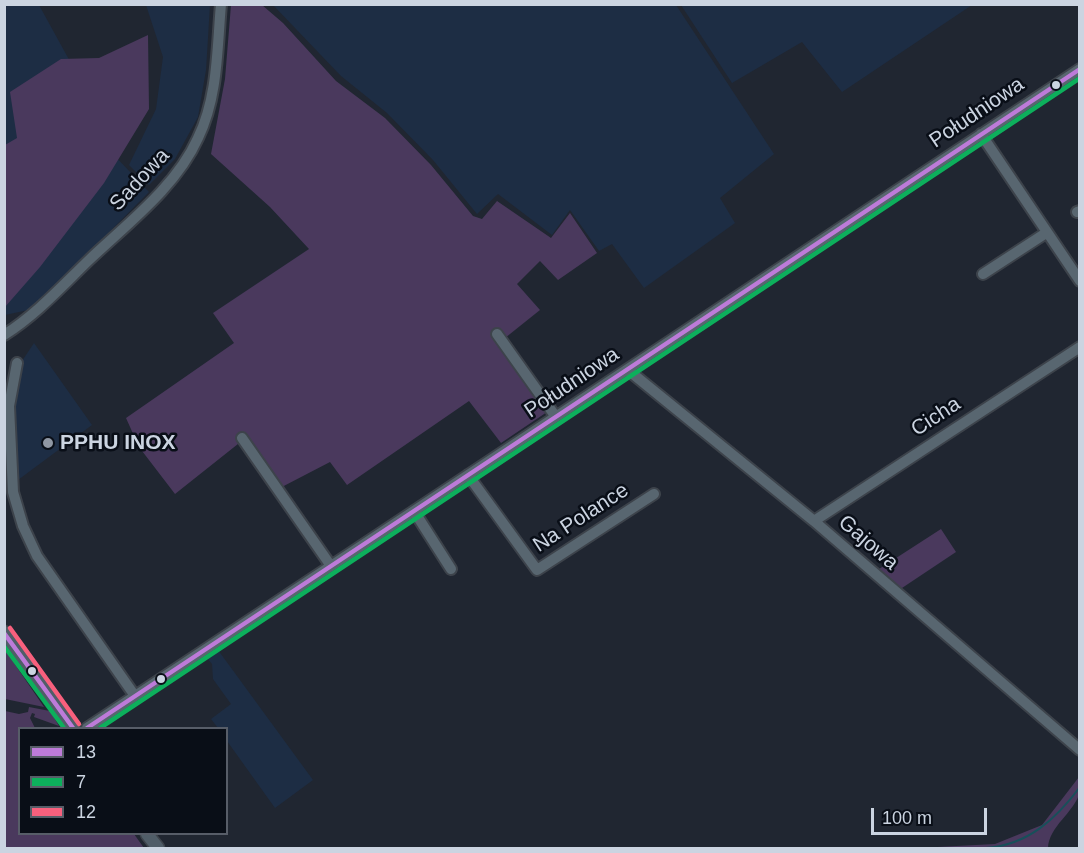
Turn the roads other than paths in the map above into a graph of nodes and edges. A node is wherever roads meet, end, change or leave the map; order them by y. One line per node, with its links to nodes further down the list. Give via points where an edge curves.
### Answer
1 (221, 4): 8 (street, Sadowa, via 210,105 187,158 173,178 40,308)
2 (1080, 69): 3 (street, Południowa)
3 (981, 134): 4 (street); 11 (street, Południowa)
4 (1046, 233): 5 (street); 6 (street)
5 (982, 274)
6 (1080, 281)
7 (497, 334): 12 (street)
8 (4, 335)
9 (1080, 347): 17 (street, Cicha)
10 (17, 363): 21 (street, via 9,406 13,492 23,526 37,556)
11 (627, 370): 12 (street, Południowa); 17 (street, Gajowa)
12 (556, 417): 14 (street, Południowa)
13 (242, 438): 18 (street)
14 (468, 475): 15 (street, Na Polance, via 537,570); 16 (street, Południowa)
15 (654, 494)
16 (414, 511): 18 (street, Południowa); 19 (street)
17 (814, 521): 24 (street, Gajowa)
18 (331, 566): 21 (street, Południowa)
19 (451, 569)
20 (4, 632): 22 (main road)
21 (131, 698): 23 (street, Południowa)
22 (72, 727)
23 (90, 727)
24 (1080, 750)
25 (148, 835): 26 (main road)
26 (158, 849)

